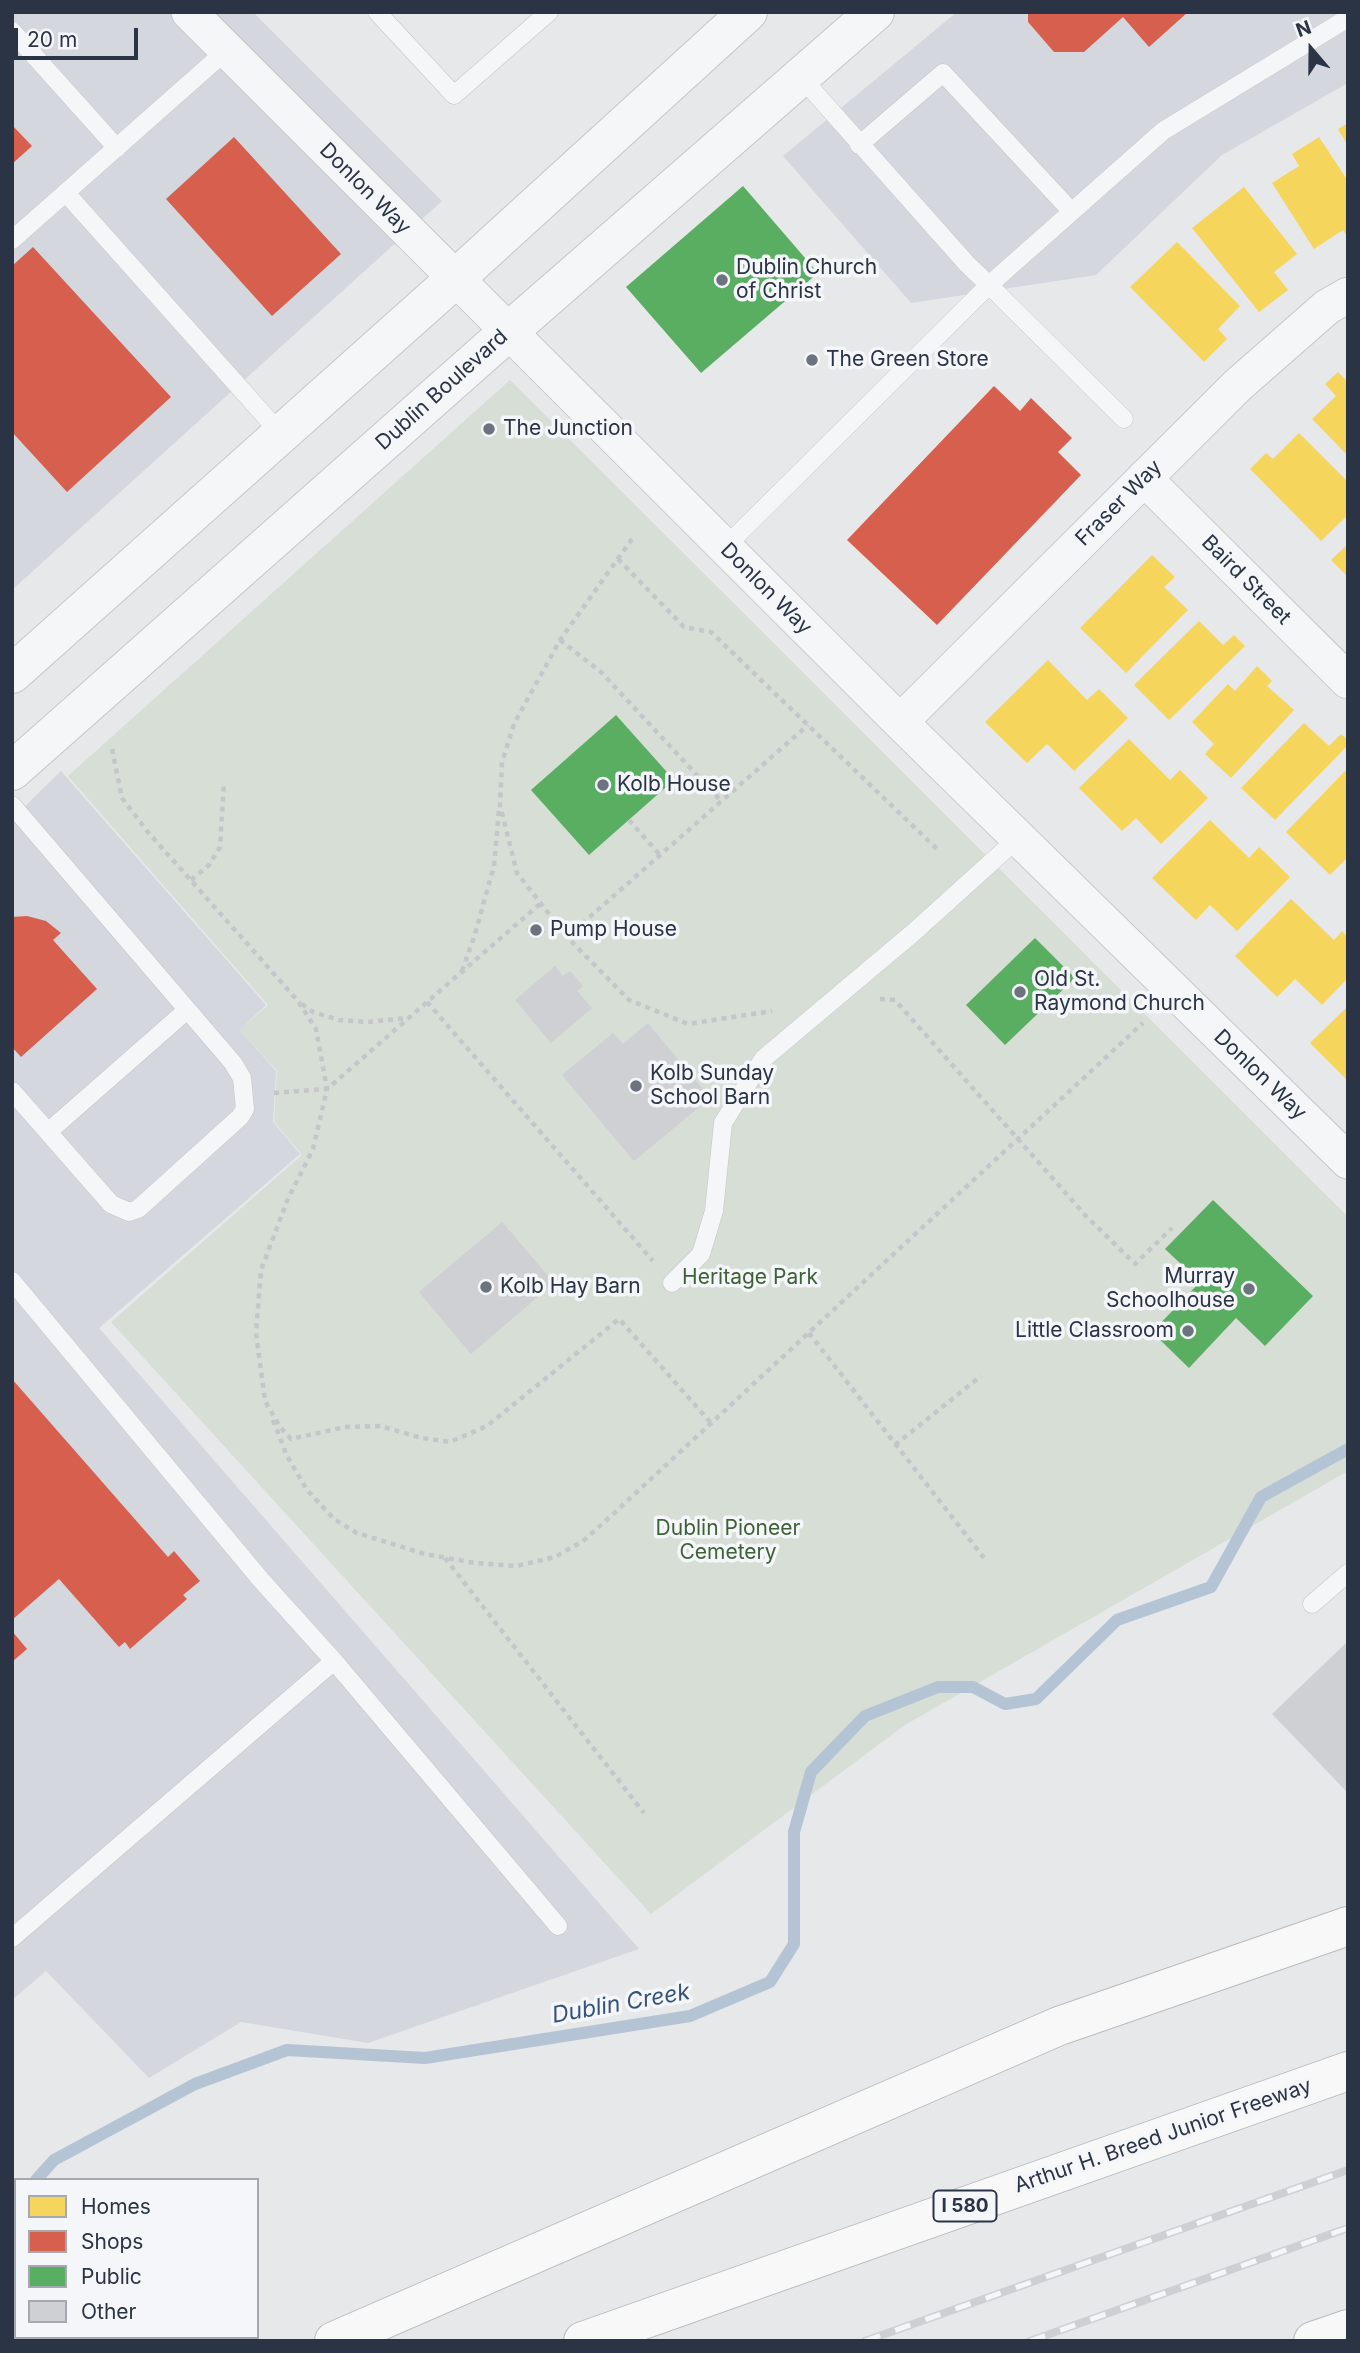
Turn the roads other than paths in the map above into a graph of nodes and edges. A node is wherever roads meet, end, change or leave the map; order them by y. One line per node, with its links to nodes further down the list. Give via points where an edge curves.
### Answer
1 (190, 12): 8 (street, Donlon Way)
2 (377, 12): 3 (lane, via 454,95)
3 (549, 12)
4 (748, 12): 15 (street)
5 (875, 12): 9 (street, Dublin Boulevard)
6 (1348, 18): 13 (lane, via 1163,131)
7 (12, 31): 11 (lane)
8 (227, 50): 11 (lane); 15 (street, Donlon Way)
9 (800, 76): 10 (lane); 18 (street, Dublin Boulevard)
10 (859, 145): 13 (lane, via 943,72); 16 (lane)
11 (117, 148): 12 (lane)
12 (66, 193): 14 (lane); 20 (lane)
13 (1072, 212): 16 (lane)
14 (12, 240)
15 (455, 279): 18 (street, Donlon Way); 20 (street)
16 (989, 285): 19 (lane); 22 (lane)
17 (1348, 295): 21 (street, Fraser Way, via 1327,307 1238,385)
18 (508, 332): 22 (street, Donlon Way); 26 (street, Dublin Boulevard)
19 (1124, 419)
20 (281, 434): 23 (street)
21 (1144, 478): 24 (street, Baird Street); 25 (street, Fraser Way)
22 (725, 547): 25 (street, Donlon Way)
23 (12, 674)
24 (1348, 681)
25 (900, 722): 28 (street, Donlon Way)
26 (12, 771)
27 (12, 805): 29 (lane)
28 (1018, 838): 32 (street, Donlon Way); 34 (lane, via 763,1059 723,1123 714,1211 701,1254)
29 (187, 1010): 31 (lane); 31 (lane, via 242,1078 245,1109 138,1209 129,1212 111,1204)
30 (12, 1091): 31 (lane)
31 (48, 1132)
32 (1348, 1161)
33 (12, 1281): 37 (lane)
34 (672, 1283)
35 (1348, 1573): 36 (lane)
36 (1312, 1604)
37 (334, 1661): 38 (lane); 40 (lane)
38 (558, 1926)
39 (1348, 1926): 43 (highway, via 1059,2026)
40 (12, 1938)
41 (1348, 2071): 44 (highway, Arthur H. Breed Junior Freeway / I 580)
42 (1348, 2329): 45 (highway)
43 (334, 2341)
44 (583, 2341)
45 (1313, 2341)

